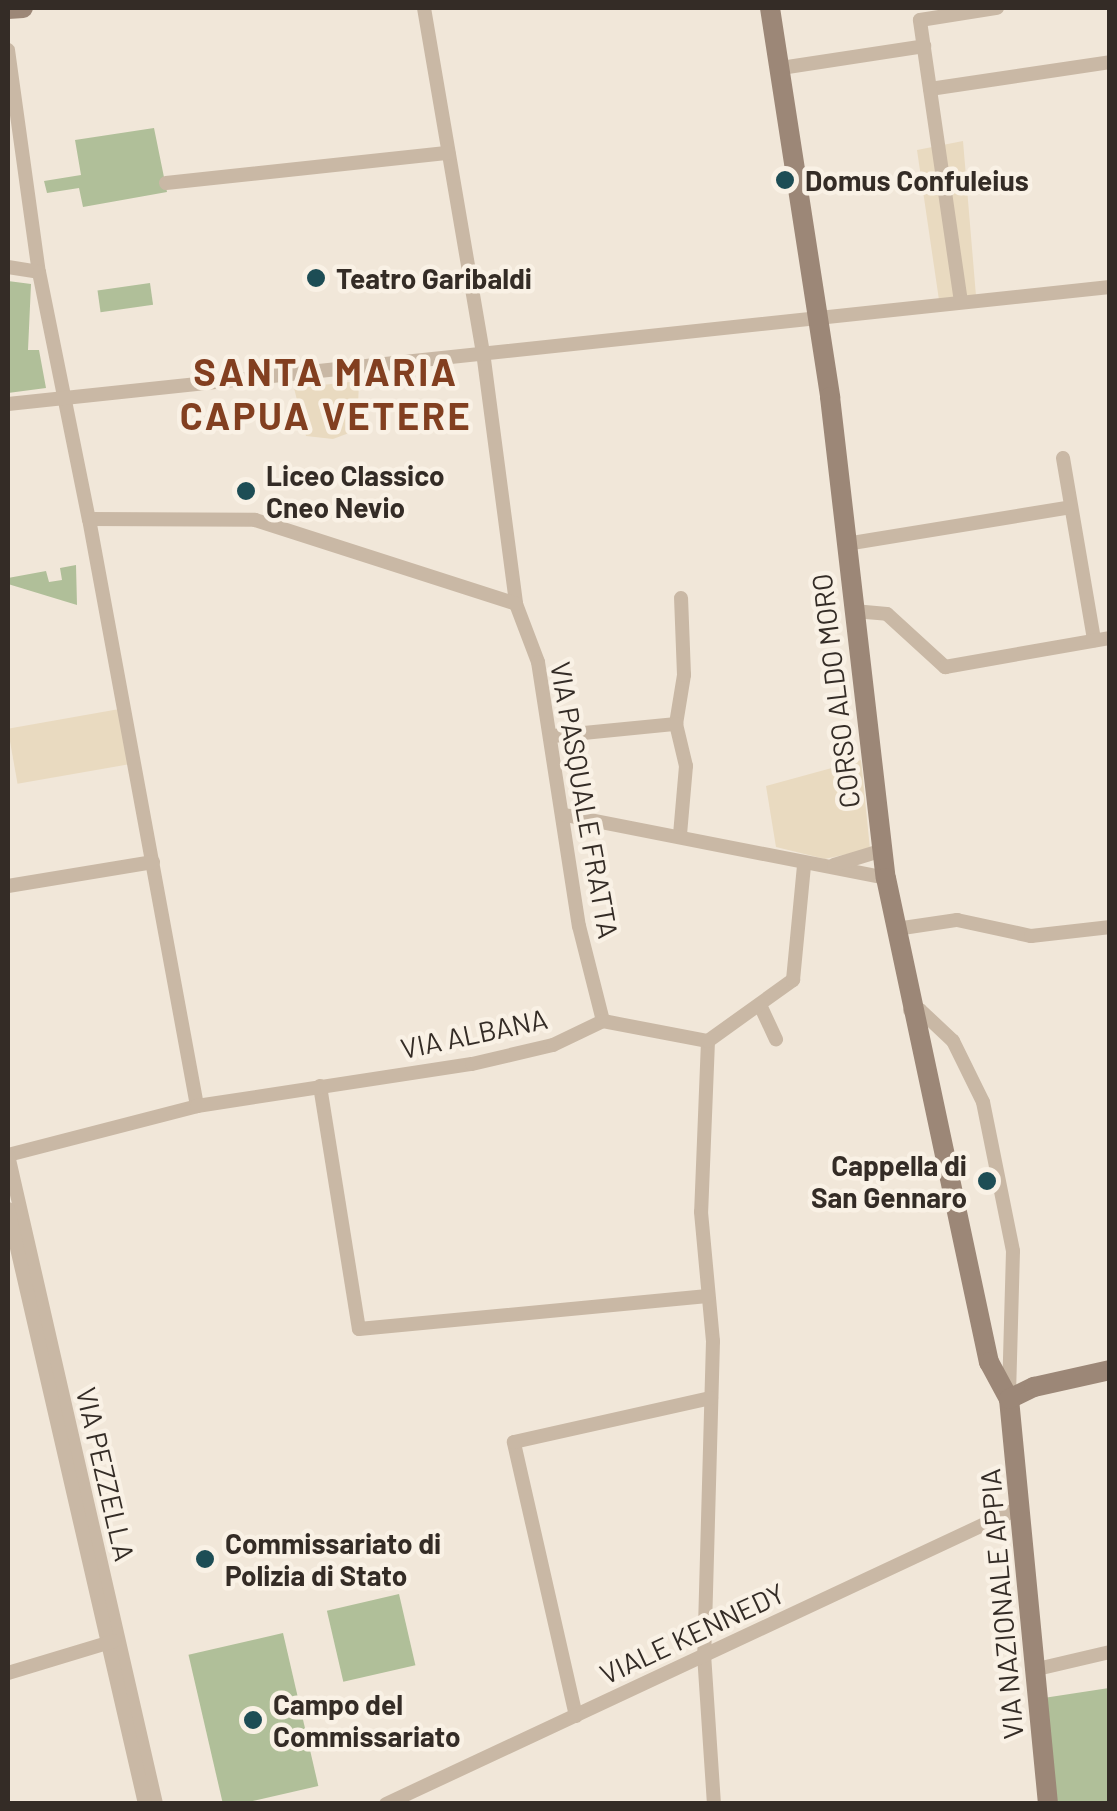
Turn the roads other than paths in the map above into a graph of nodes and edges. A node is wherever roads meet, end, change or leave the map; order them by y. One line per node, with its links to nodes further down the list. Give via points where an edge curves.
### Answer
1 (23, 8): 5 (main road)
2 (424, 8): 11 (street, VIA PASQUALE FRATTA)
3 (770, 8): 9 (main road, CORSO ALDO MORO)
4 (997, 8): 6 (street, via 920,20)
5 (8, 9)
6 (924, 46): 9 (street); 10 (street)
7 (8, 50): 14 (street)
8 (1110, 62): 10 (street)
9 (781, 68): 17 (main road, CORSO ALDO MORO)
10 (930, 89): 16 (street)
11 (448, 153): 12 (street); 18 (street, VIA PASQUALE FRATTA)
12 (166, 183)
13 (8, 267): 14 (street)
14 (39, 272): 19 (street)
15 (1110, 287): 16 (street)
16 (961, 302): 17 (street)
17 (819, 317): 18 (street); 24 (main road, CORSO ALDO MORO)
18 (483, 352): 19 (street); 26 (street, VIA PASQUALE FRATTA)
19 (60, 399): 20 (street); 23 (street)
20 (8, 404)
21 (1063, 458): 22 (street)
22 (1071, 507): 24 (street); 28 (street)
23 (88, 519): 26 (street, via 255,520); 34 (street)
24 (846, 544): 27 (main road, CORSO ALDO MORO)
25 (681, 598): 29 (street, via 684,675)
26 (516, 604): 30 (street, VIA PASQUALE FRATTA, via 538,662)
27 (854, 612): 28 (street, via 887,614 945,667); 33 (main road, CORSO ALDO MORO)
28 (1102, 639)
29 (676, 724): 30 (street, via 589,727); 32 (street, via 686,766)
30 (553, 736): 31 (street, VIA PASQUALE FRATTA)
31 (565, 815): 32 (street); 43 (street, VIA PASQUALE FRATTA, via 579,926)
32 (680, 835): 35 (street)
33 (883, 850): 36 (street); 37 (main road, CORSO ALDO MORO)
34 (154, 862): 38 (street); 47 (street)
35 (804, 865): 36 (street); 41 (street, via 793,980)
36 (828, 867): 37 (street)
37 (886, 878): 40 (main road, CORSO ALDO MORO)
38 (8, 886)
39 (1110, 926): 40 (street, via 1032,936 938,920)
40 (896, 929): 42 (main road, CORSO ALDO MORO)
41 (760, 1004): 44 (street); 45 (street)
42 (910, 1010): 53 (main road, CORSO ALDO MORO, via 989,1362); 53 (street, via 920,1010 953,1041 984,1102 1013,1250)
43 (603, 1021): 45 (street); 46 (street, VIA ALBANA, via 520,1053)
44 (776, 1040)
45 (708, 1041): 50 (street, via 701,1212)
46 (320, 1086): 47 (street, VIA ALBANA); 50 (street, via 359,1328)
47 (197, 1106): 48 (street, VIA ALBANA)
48 (8, 1155): 55 (street, VIA PEZZELLA)
49 (8, 1209): 55 (street)
50 (707, 1296): 52 (street)
51 (1110, 1370): 53 (main road, via 1034,1386)
52 (711, 1398): 57 (street); 60 (street, via 514,1442)
53 (1009, 1399): 54 (main road, VIA NAZIONALE APPIA)
54 (1019, 1508): 57 (street, VIALE KENNEDY); 58 (main road, VIA NAZIONALE APPIA)
55 (113, 1641): 59 (street); 61 (street); 62 (street, VIA PEZZELLA)
56 (1110, 1652): 58 (street)
57 (704, 1654): 60 (street, VIALE KENNEDY); 64 (street)
58 (1033, 1670): 65 (main road, VIA NAZIONALE APPIA)
59 (8, 1673)
60 (576, 1716): 63 (street, VIALE KENNEDY)
61 (145, 1804)
62 (156, 1804)
63 (386, 1804)
64 (714, 1804)
65 (1048, 1804)

